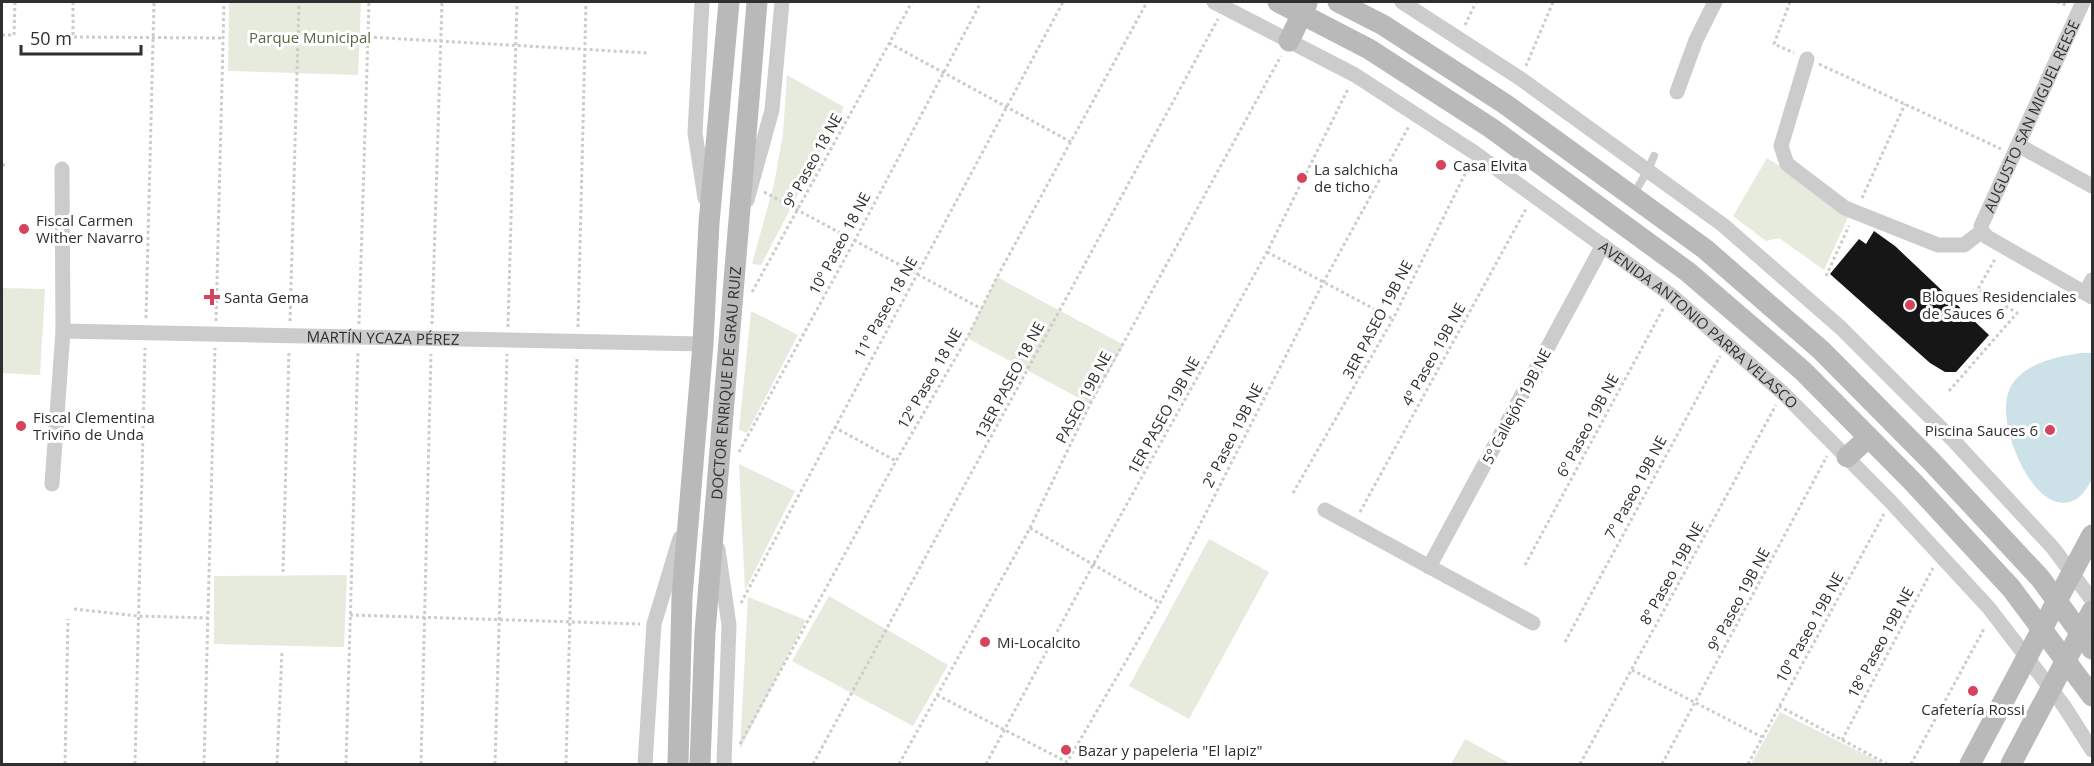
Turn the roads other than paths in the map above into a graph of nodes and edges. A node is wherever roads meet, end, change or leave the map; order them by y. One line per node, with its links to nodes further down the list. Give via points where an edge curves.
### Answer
1 (702, 2): 20 (street, via 694,133)
2 (729, 2): 20 (main road, DOCTOR ENRIQUE DE GRAU RUIZ)
3 (757, 2): 22 (main road, DOCTOR ENRIQUE DE GRAU RUIZ)
4 (782, 2): 22 (street, via 772,110)
5 (1278, 2): 11 (main road, AVENIDA ANTONIO PARRA VELASCO)
6 (1338, 2): 19 (main road, via 1383,25 1505,104)
7 (1402, 2): 16 (street, via 1521,79 1632,161)
8 (1715, 2): 14 (street)
9 (2083, 2): 15 (street, AUGUSTO SAN MIGUEL REESE)
10 (1219, 4): 12 (street, AVENIDA ANTONIO PARRA VELASCO)
11 (1305, 8): 12 (main road); 27 (main road, AVENIDA ANTONIO PARRA VELASCO, via 1491,128 1688,272 1803,371)
12 (1289, 41): 23 (street, AVENIDA ANTONIO PARRA VELASCO, via 1355,75 1475,153)
13 (1807, 59): 21 (street, via 1781,146 1787,165 1845,208 1938,245 1964,245)
14 (1677, 92)
15 (2016, 150): 18 (street); 21 (street, AUGUSTO SAN MIGUEL REESE)
16 (1651, 163): 19 (lane); 35 (street, via 1841,328 1953,440)
17 (62, 169): 25 (street)
18 (2092, 186)
19 (1633, 196): 37 (main road, via 1705,249 1821,350 1931,461)
20 (709, 223): 26 (main road, DOCTOR ENRIQUE DE GRAU RUIZ)
21 (1982, 231): 24 (street, via 2002,246)
22 (736, 241): 32 (main road, DOCTOR ENRIQUE DE GRAU RUIZ)
23 (1603, 245): 28 (street, AVENIDA ANTONIO PARRA VELASCO, via 1671,295 1783,393); 34 (street, 5º Callejón 19B NE)
24 (2090, 290)
25 (63, 331): 26 (street, MARTÍN YCAZA PÉREZ); 29 (street)
26 (703, 344): 31 (main road, DOCTOR ENRIQUE DE GRAU RUIZ)
27 (1868, 438): 28 (main road); 40 (main road, AVENIDA ANTONIO PARRA VELASCO, via 2011,588)
28 (1840, 450): 42 (street, AVENIDA ANTONIO PARRA VELASCO, via 1993,612)
29 (52, 483)
30 (1325, 510): 34 (street)
31 (688, 512): 47 (street, DOCTOR ENRIQUE DE GRAU RUIZ, via 654,624); 48 (main road, DOCTOR ENRIQUE DE GRAU RUIZ)
32 (714, 524): 49 (main road, DOCTOR ENRIQUE DE GRAU RUIZ); 50 (street, via 729,625)
33 (2092, 535): 35 (main road)
34 (1429, 567): 39 (street)
35 (2072, 573): 36 (street); 37 (main road)
36 (2092, 600)
37 (2057, 602): 40 (main road); 41 (main road)
38 (2092, 611): 41 (main road)
39 (1533, 623)
40 (2042, 629): 42 (main road); 43 (main road, AVENIDA ANTONIO PARRA VELASCO)
41 (2086, 642): 43 (main road)
42 (2027, 658): 44 (street, AVENIDA ANTONIO PARRA VELASCO); 51 (main road)
43 (2066, 661): 44 (main road); 45 (main road, AVENIDA ANTONIO PARRA VELASCO)
44 (2051, 689): 46 (street, AVENIDA ANTONIO PARRA VELASCO); 52 (main road)
45 (2092, 696)
46 (2092, 750)
47 (645, 765)
48 (678, 765)
49 (700, 765)
50 (724, 765)
51 (1970, 765)
52 (2011, 765)

